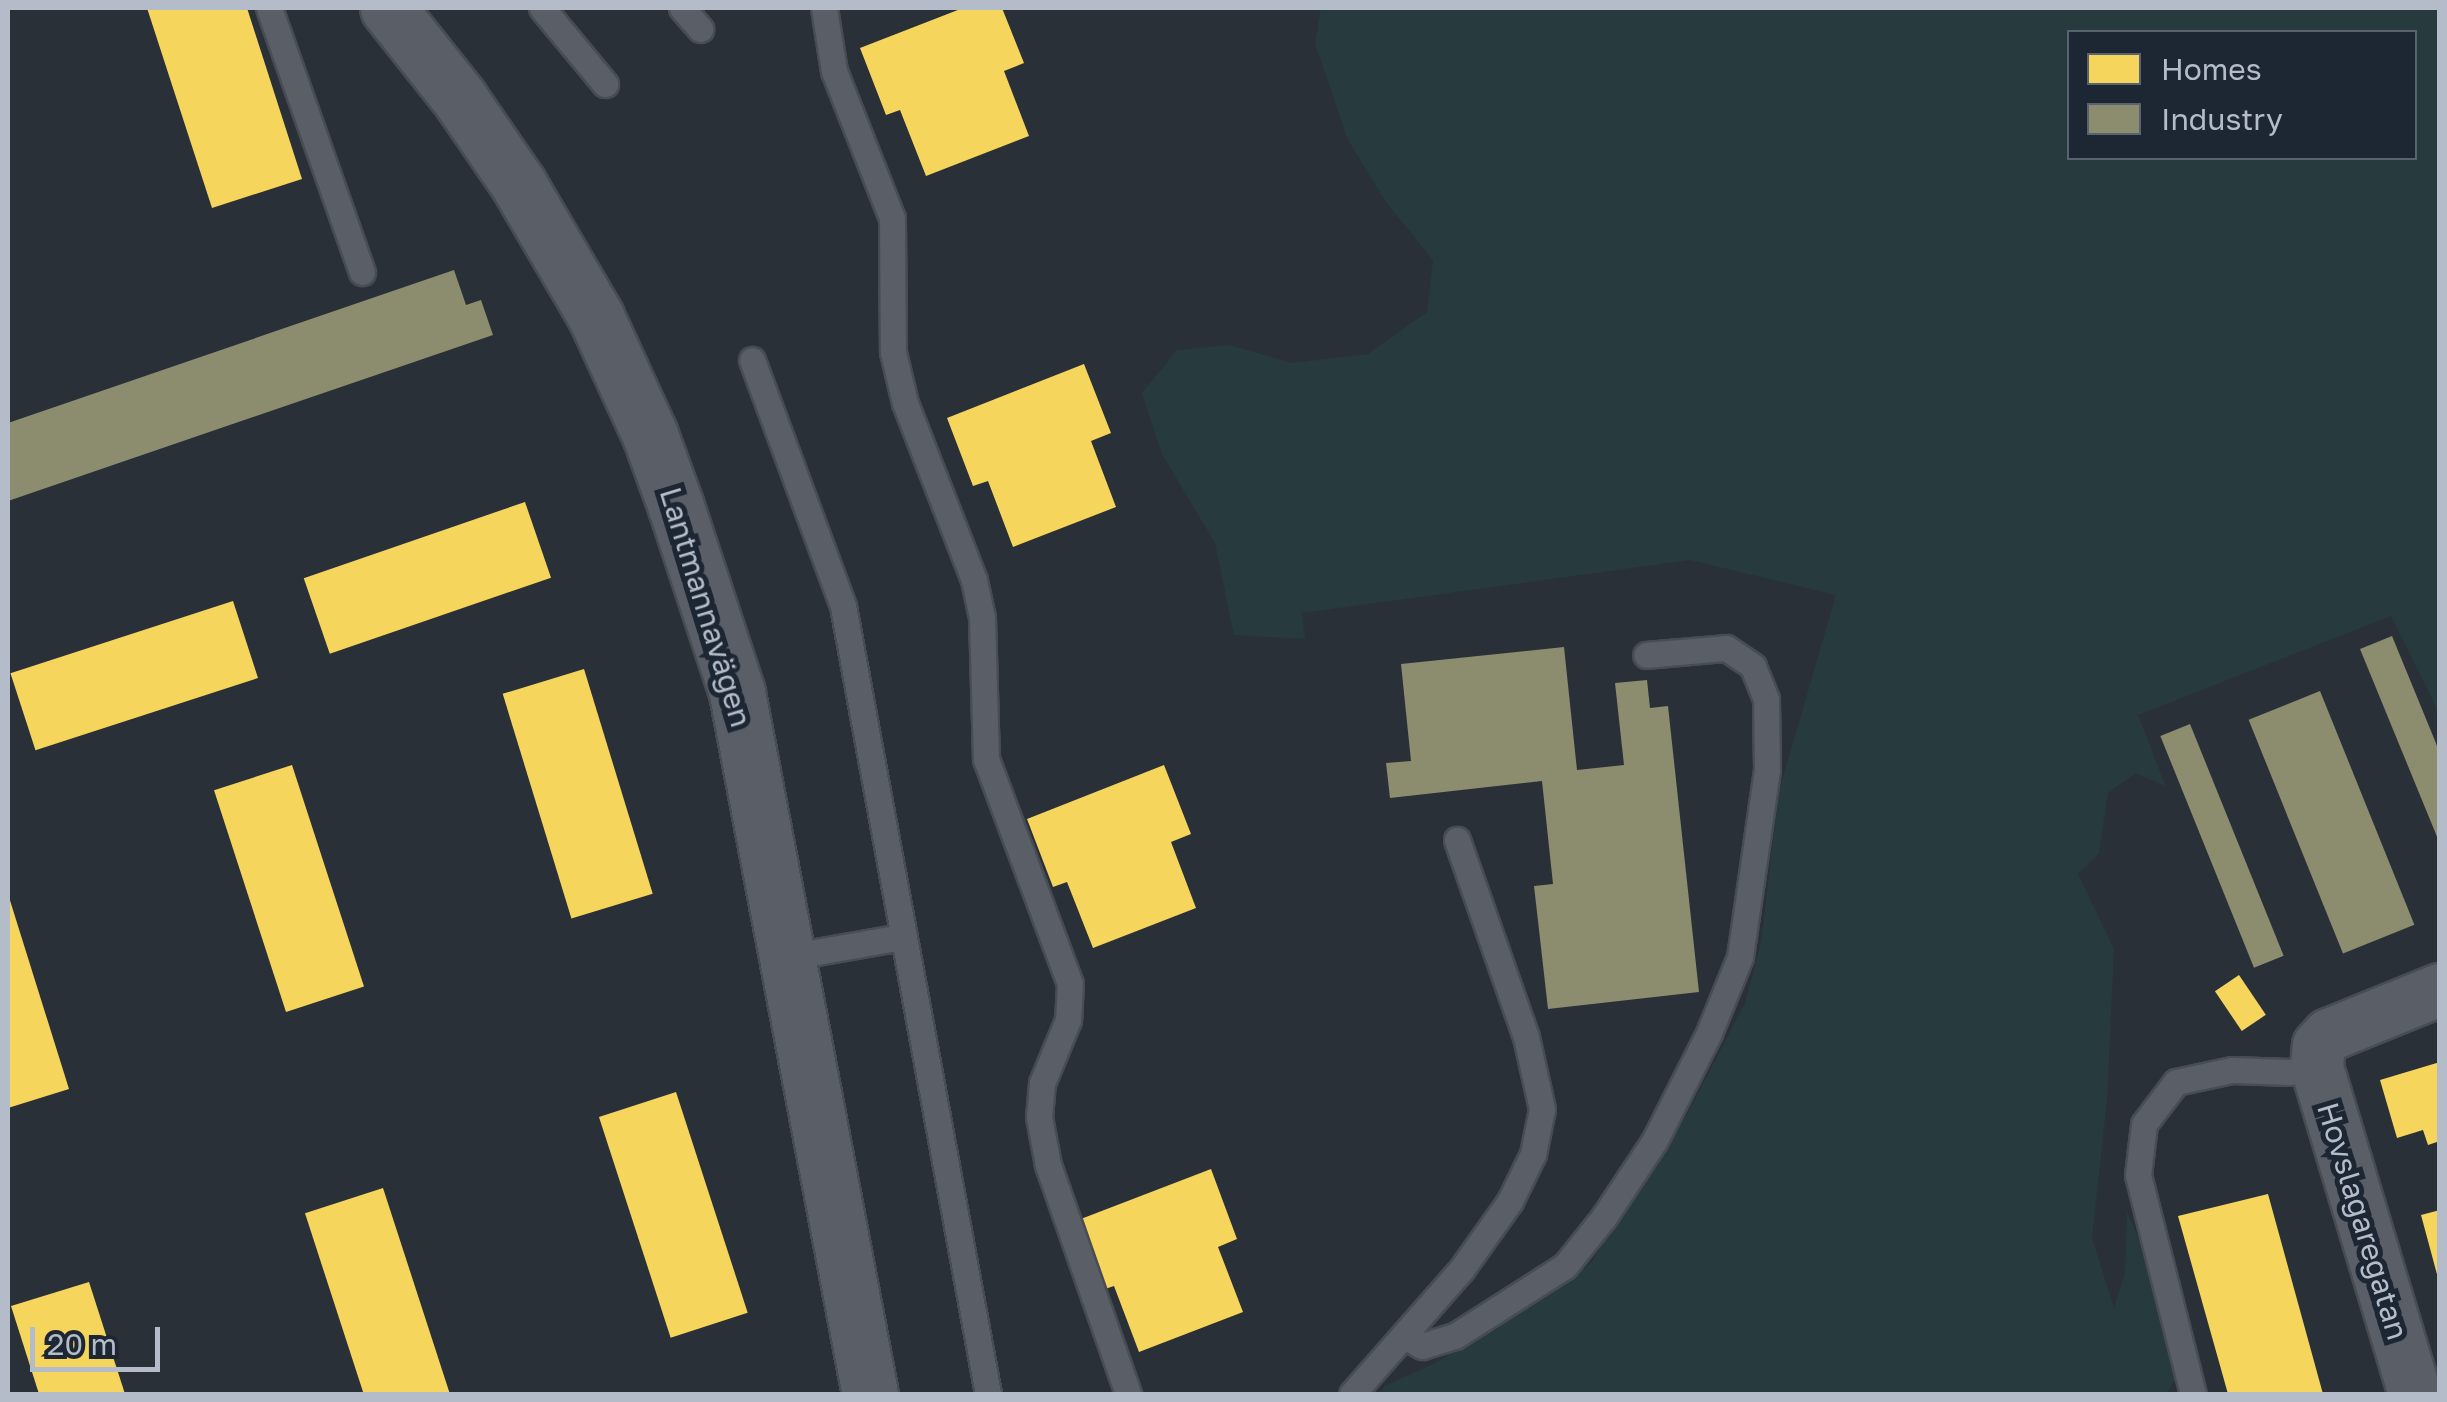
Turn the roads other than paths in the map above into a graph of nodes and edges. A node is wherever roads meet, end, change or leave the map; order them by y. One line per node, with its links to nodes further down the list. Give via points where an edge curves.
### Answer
1 (269, 8): 8 (lane)
2 (388, 8): 13 (street, Lantmannavägen, via 519,185 596,318 650,436 738,693)
3 (542, 8): 7 (lane)
4 (682, 8): 6 (lane)
5 (824, 8): 19 (lane, via 834,70 892,218 894,352 904,403 982,616 986,759 1070,984 1068,1020 1042,1084 1039,1118 1048,1166)
6 (700, 29)
7 (605, 84)
8 (362, 272)
9 (752, 360): 12 (lane, via 843,606)
10 (1646, 655): 16 (lane, via 1726,648 1753,666 1766,700 1767,770 1740,957 1655,1140 1565,1266 1456,1336 1422,1346)
11 (1457, 840): 16 (lane, via 1513,994 1542,1109 1534,1154 1510,1201)
12 (902, 936): 13 (lane); 18 (lane)
13 (788, 957): 17 (street, Lantmannavägen)
14 (2440, 990): 15 (street, via 2329,1035)
15 (2318, 1056): 21 (lane, via 2289,1072 2232,1070 2176,1082 2144,1124 2138,1174); 22 (street, Hovslagaregatan)
16 (1404, 1336): 20 (lane)
17 (870, 1394)
18 (988, 1394)
19 (1128, 1394)
20 (1352, 1394)
21 (2193, 1394)
22 (2415, 1394)

